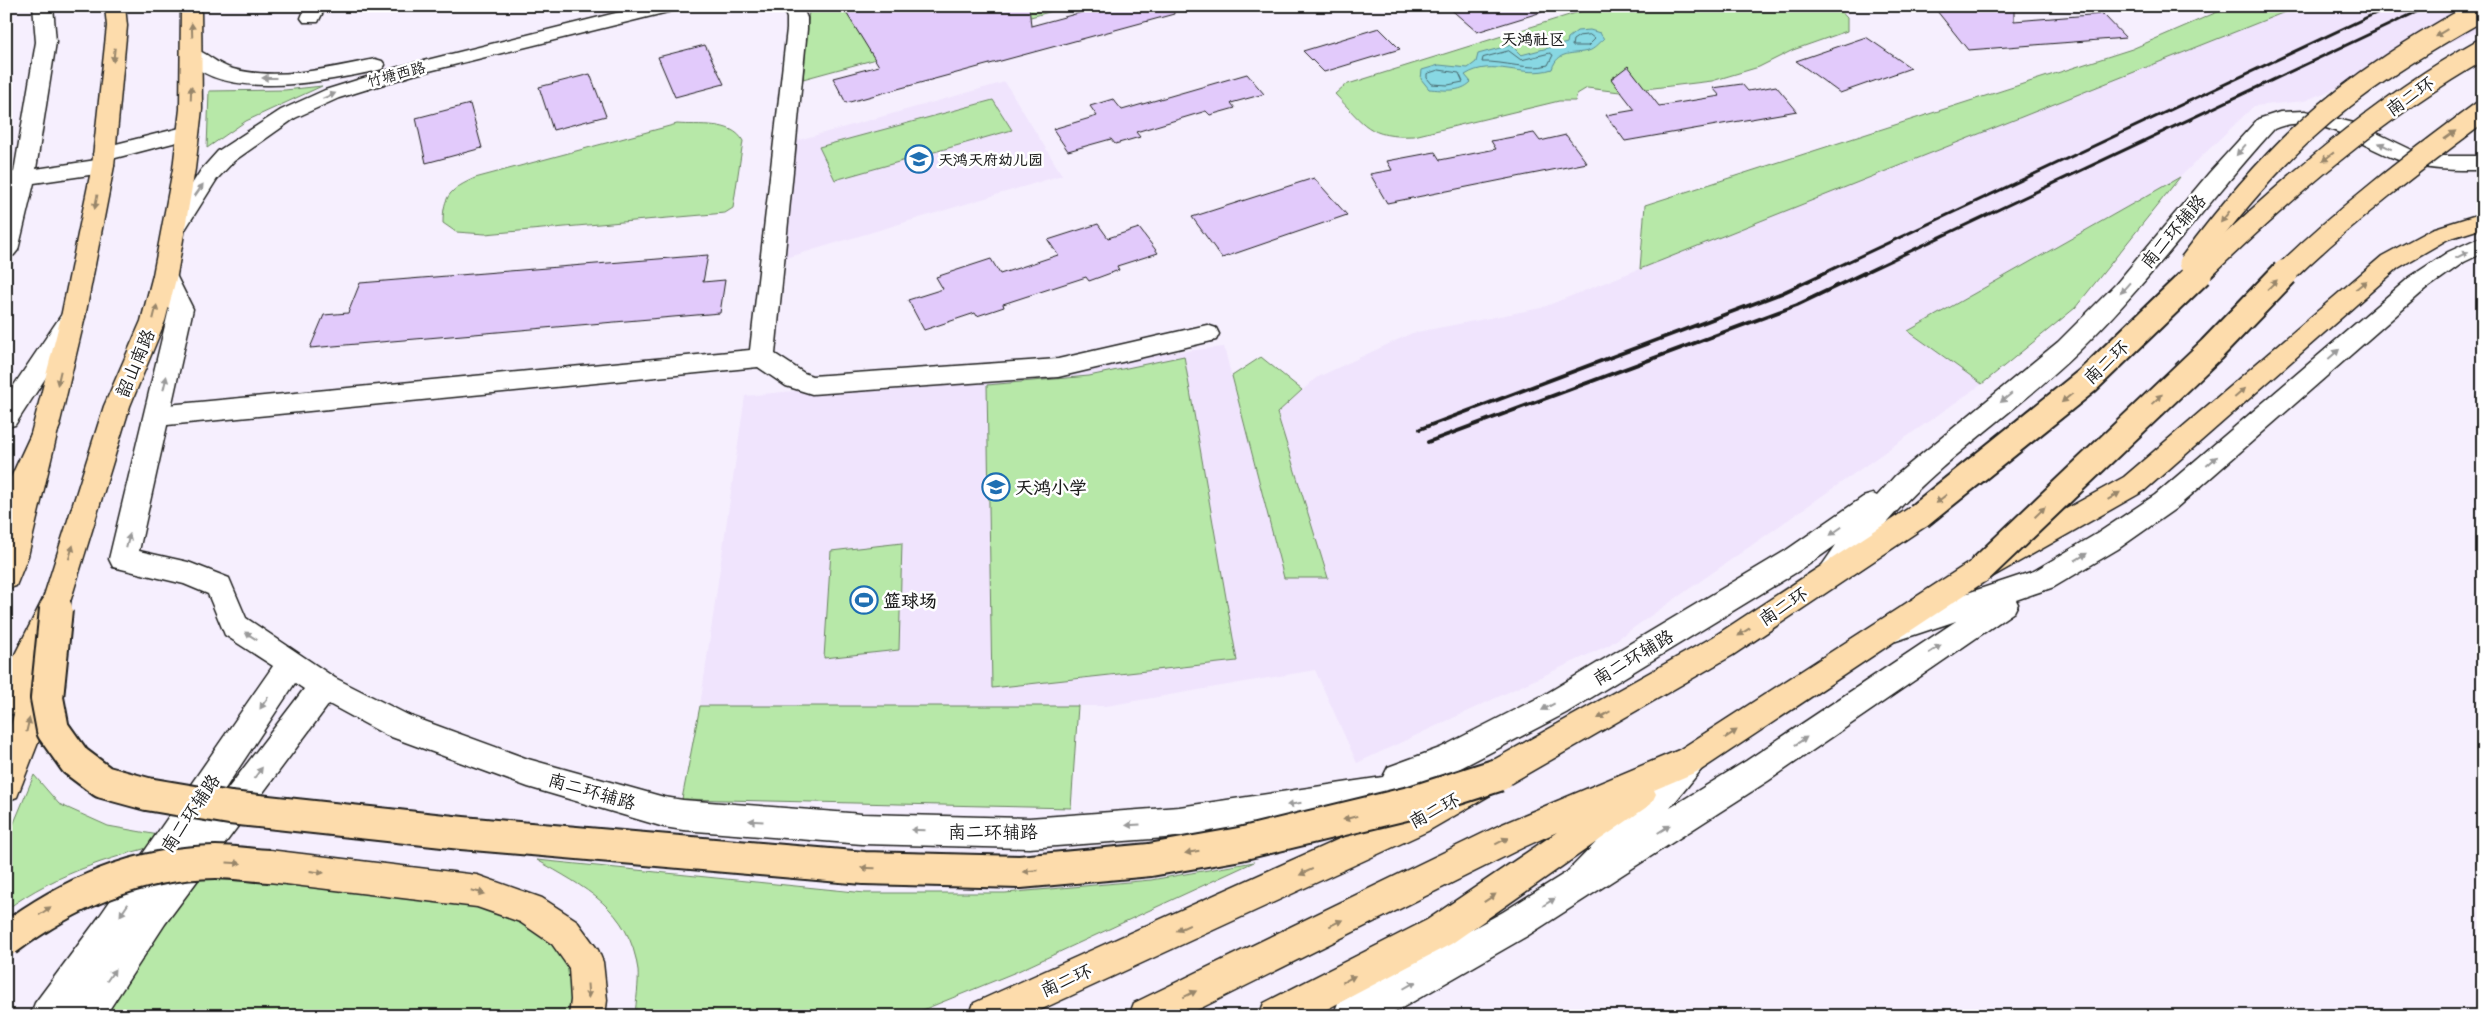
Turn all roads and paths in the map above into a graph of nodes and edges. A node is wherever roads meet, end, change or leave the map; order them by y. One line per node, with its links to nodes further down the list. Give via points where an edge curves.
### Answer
1 (43, 6): 14 (street, via 46,42)
2 (115, 6): 12 (main road, one-way to 12, via 118,26)
3 (191, 6): 9 (main road, 韶山南路, one-way to 3)
4 (624, 6): 9 (street, 竹塘西路, one-way to 9, via 415,57 313,75 234,76 210,68)
5 (669, 6): 16 (street, 竹塘西路, one-way to 5, via 209,175 226,156 288,114 332,94 406,71)
6 (792, 6): 23 (street, via 797,29)
7 (2483, 9): 21 (main road, one-way to 21, bridge, via 2414,49 2344,98 2284,150 2244,192)
8 (2483, 49): 21 (main road, 南二环, one-way to 21, bridge, via 2396,105 2315,168 2235,238)
9 (192, 54): 11 (main road, 韶山南路, one-way to 9)
10 (2483, 111): 29 (main road, one-way to 10, bridge, via 2211,350 2319,240)
11 (188, 132): 12 (street); 16 (main road, 韶山南路)
12 (103, 160): 14 (street); 20 (main road, one-way to 20)
13 (2483, 163): 27 (street, 南二环辅路, one-way to 27, via 2434,164 2404,155 2350,129 2305,117 2280,118 2266,124 2210,185 2124,290 2067,348)
14 (15, 178): 18 (street)
15 (2483, 220): 29 (main road, one-way to 15, bridge, via 2134,484 2390,262 2440,234)
16 (173, 231): 19 (main road, 韶山南路)
17 (2483, 244): 32 (street, one-way to 17, via 2165,502 2418,283)
18 (6, 250)
19 (165, 275): 24 (street, one-way to 19, via 181,308); 33 (main road, 韶山南路, one-way to 19, via 117,406 153,321)
20 (73, 317): 25 (street); 26 (main road, one-way to 26)
21 (2146, 324): 30 (main road, 南二环, one-way to 30, bridge, via 2088,380 1919,516)
22 (1207, 334): 23 (street, via 1058,368 812,385 795,380)
23 (762, 358): 24 (street)
24 (157, 416): 35 (street, one-way to 24, via 236,626 219,586 188,573 123,559)
25 (6, 418)
26 (47, 426): 28 (main road); 31 (main road)
27 (1905, 483): 30 (street, 南二环辅路); 41 (street, 南二环辅路, one-way to 41, via 1795,559 1555,704 1450,759)
28 (6, 519)
29 (1980, 570): 34 (main road)
30 (1829, 576): 39 (main road, 南二环, one-way to 39, via 1723,646)
31 (6, 578)
32 (2044, 579): 34 (street); 42 (street, one-way to 32, via 1757,771)
33 (57, 599): 37 (main road, 韶山南路); 39 (main road, one-way to 33, bridge, via 1414,802 1240,844 1150,860 1020,872 864,868 462,833 230,808 147,794 103,782 75,761 53,730 47,698); 40 (main road, one-way to 33, bridge, via 25,735)
34 (1890, 630): 38 (main road, one-way to 34)
35 (292, 663): 36 (street, 南二环辅路); 45 (street, 南二环辅路, one-way to 45, via 111,930)
36 (324, 687): 41 (street, 南二环辅路, one-way to 36, via 1179,822 1029,833 862,829 683,815 528,773 397,725); 46 (street, one-way to 36, via 153,912)
37 (6, 703)
38 (1690, 760): 42 (street, via 1638,824); 44 (main road, one-way to 38, via 1439,932); 49 (main road, one-way to 38, via 1512,836)
39 (1498, 775): 41 (street, 南二环辅路); 48 (main road, 南二环, one-way to 48, via 1408,825)
40 (6, 788)
41 (1344, 796)
42 (1579, 883): 50 (street, one-way to 42, via 1514,924)
43 (6, 940): 47 (main road, one-way to 47, bridge, via 75,894 162,866 216,862 268,866 477,891 530,909 564,932 586,962)
44 (1292, 1009)
45 (48, 1016)
46 (84, 1016)
47 (587, 1016)
48 (987, 1016)
49 (1146, 1016)
50 (1351, 1016)

